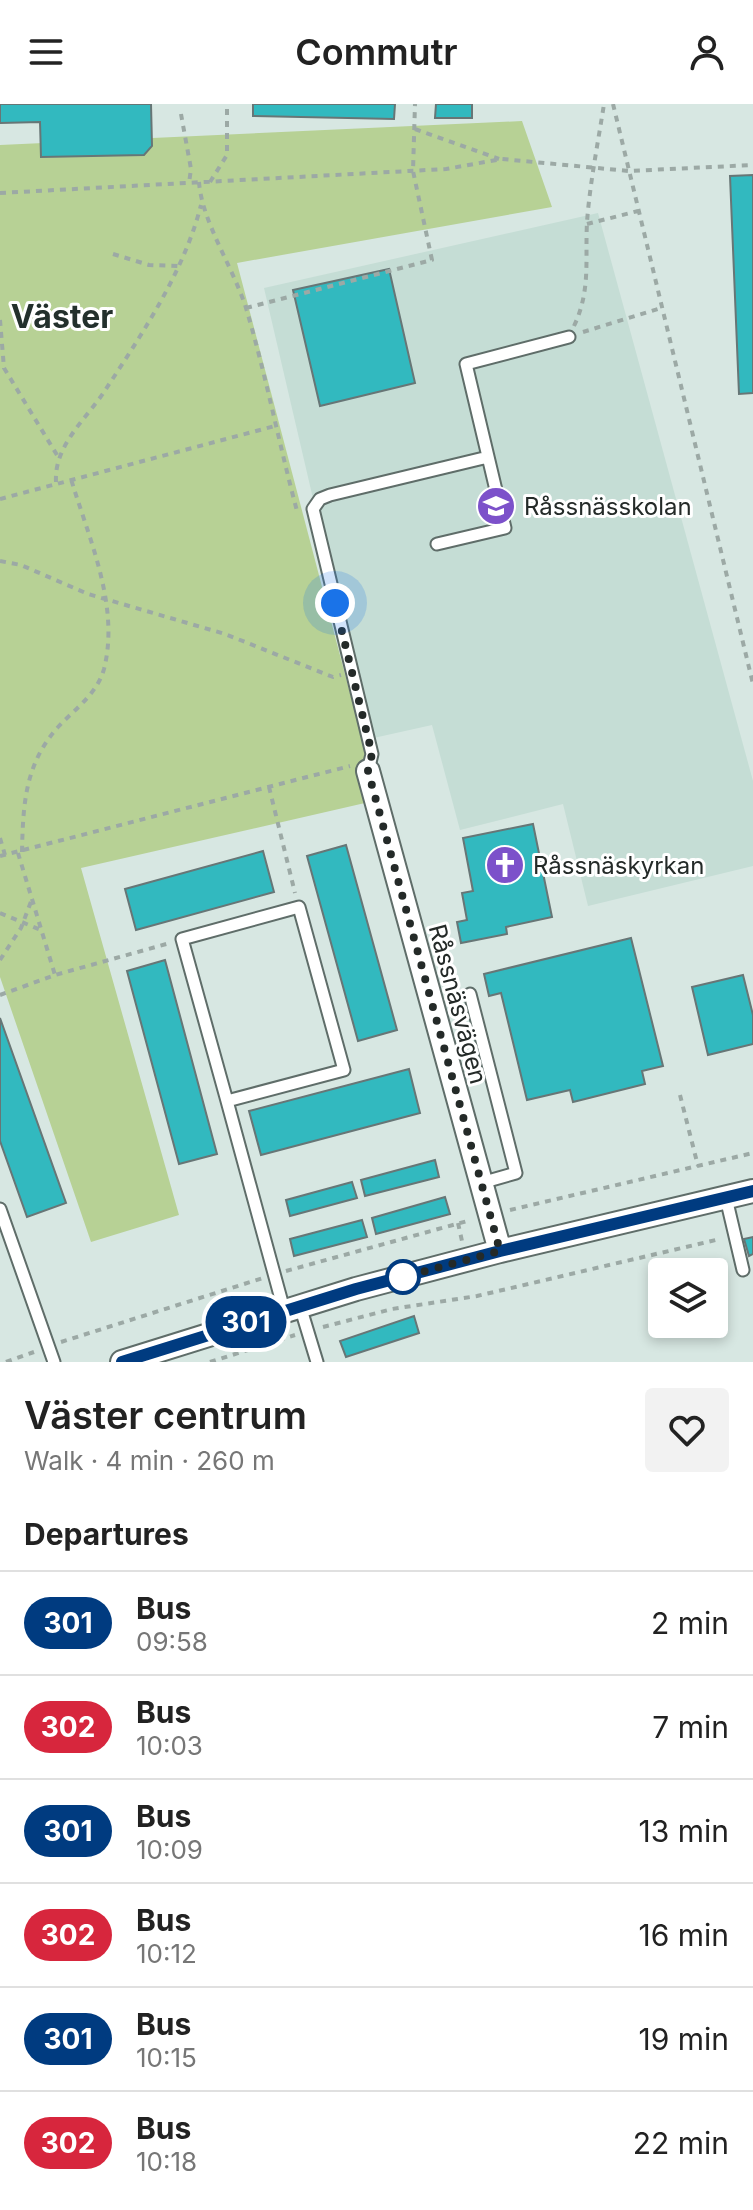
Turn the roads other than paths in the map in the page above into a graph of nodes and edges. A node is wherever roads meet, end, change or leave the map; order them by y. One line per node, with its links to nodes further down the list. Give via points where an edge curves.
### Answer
1 (569, 337): 2 (lane, via 466,364)
2 (488, 457): 3 (lane, via 505,528); 4 (lane, via 330,495 313,509 372,754)
3 (437, 544)
4 (361, 766): 7 (street, Råssnäsvägen)
5 (470, 994): 7 (lane, via 516,1173)
6 (227, 1101): 6 (lane, via 182,939 299,907 344,1070); 13 (lane, via 273,1274)
7 (481, 1183): 11 (street, Råssnäsvägen)
8 (753, 1191): 9 (street)
9 (726, 1198): 11 (street); 12 (lane)
10 (0, 1209): 14 (lane)
11 (500, 1251): 13 (street)
12 (743, 1270)
13 (292, 1308): 15 (street); 16 (lane, via 308,1332)
14 (54, 1362)
15 (122, 1362)
16 (317, 1362)

